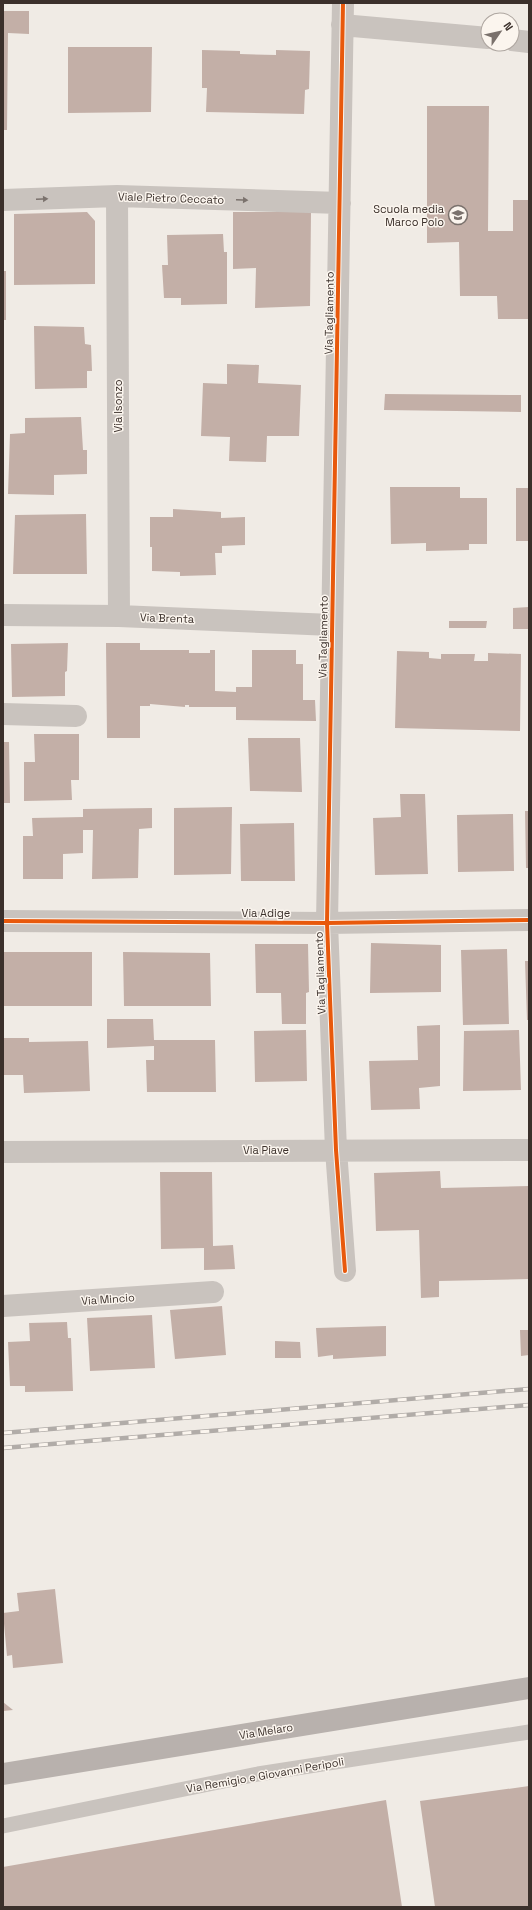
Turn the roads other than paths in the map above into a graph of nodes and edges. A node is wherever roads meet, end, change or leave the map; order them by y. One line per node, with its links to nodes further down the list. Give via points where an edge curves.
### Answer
1 (343, 3): 2 (street, Via Tagliamento)
2 (342, 26): 3 (street); 6 (street, Via Tagliamento)
3 (480, 37)
4 (117, 196): 5 (street, Viale Pietro Ceccato, one-way to 4); 6 (street, Viale Pietro Ceccato, one-way to 6); 8 (street, Via Isonzo)
5 (3, 200)
6 (340, 203): 9 (street, Via Tagliamento)
7 (3, 615): 8 (street, Via Brenta)
8 (119, 616): 9 (street, Via Brenta)
9 (332, 625): 14 (street, Via Tagliamento)
10 (3, 714): 11 (street)
11 (76, 716)
12 (529, 920): 14 (street, Via Adige)
13 (3, 921): 14 (street, Via Adige)
14 (327, 923): 15 (street, Via Tagliamento)
15 (336, 1150): 16 (street, Via Piave); 17 (street, Via Piave); 18 (street, Via Tagliamento)
16 (529, 1150)
17 (3, 1152)
18 (345, 1271)
19 (213, 1292): 20 (street, Via Mincio)
20 (3, 1306)
21 (529, 1688): 23 (main road, Via Melaro)
22 (529, 1732): 24 (lane, Via Remigio e Giovanni Peripoli, via 258,1774)
23 (3, 1774)
24 (3, 1826)

